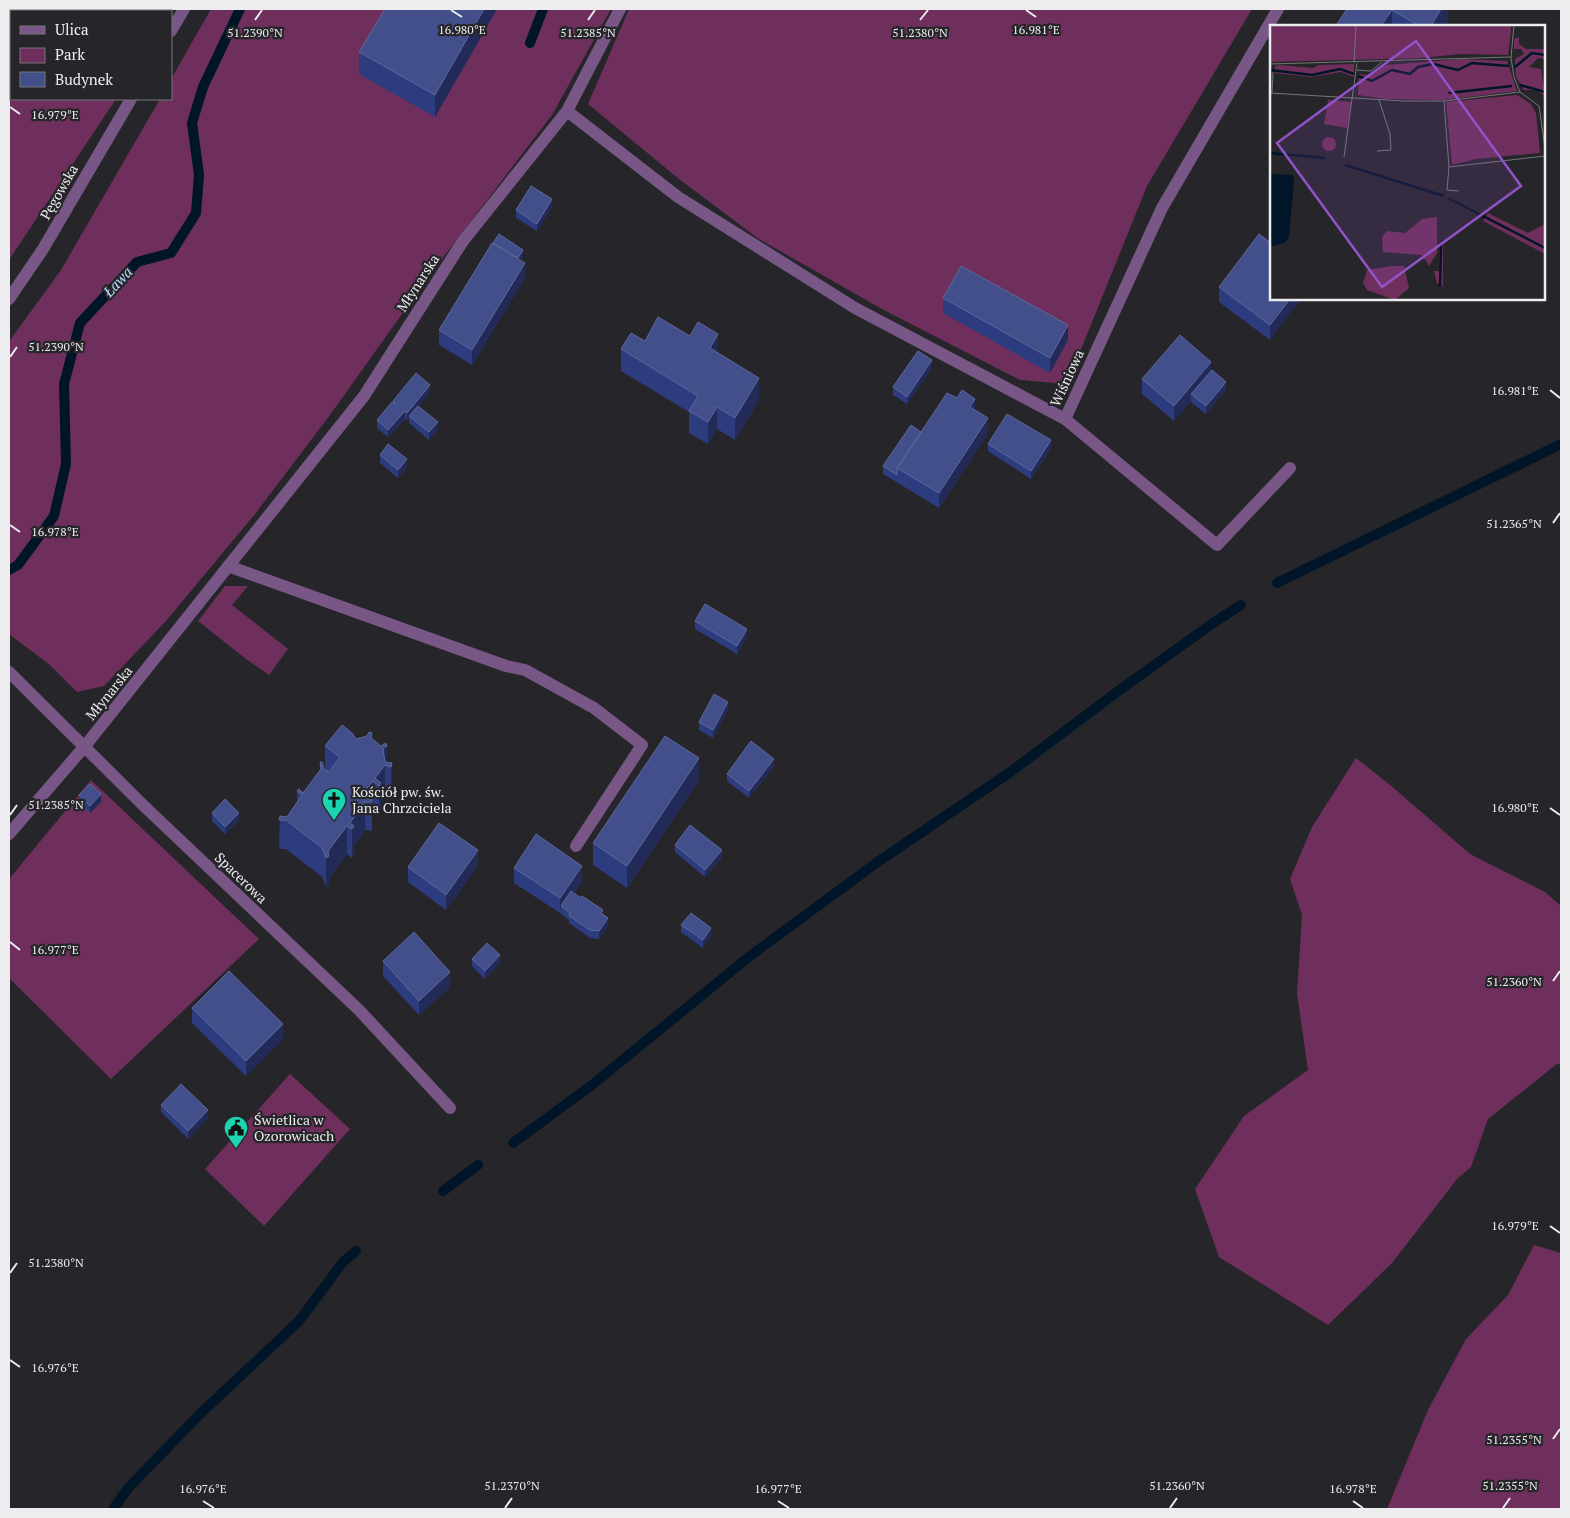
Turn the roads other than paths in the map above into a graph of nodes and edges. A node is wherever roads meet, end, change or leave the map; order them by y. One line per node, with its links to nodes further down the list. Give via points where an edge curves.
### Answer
1 (184, 9): 4 (street)
2 (620, 9): 6 (street, Młynarska)
3 (1278, 9): 8 (street, Wiśniowa, via 1162,208)
4 (172, 29)
5 (130, 100): 7 (street, Pęgowska, via 43,249)
6 (568, 111): 8 (street, Wiśniowa, via 678,197 855,308); 10 (street, Młynarska, via 463,241 364,396)
7 (9, 299)
8 (1065, 419): 9 (street, via 1217,545)
9 (1290, 468)
10 (228, 566): 12 (street, Młynarska); 14 (street, via 506,666 525,670 594,708 642,745)
11 (9, 672): 12 (street, Spacerowa)
12 (85, 746): 13 (street, Młynarska); 15 (street, Spacerowa, via 151,813 360,1010)
13 (9, 834)
14 (576, 846)
15 (450, 1108)

